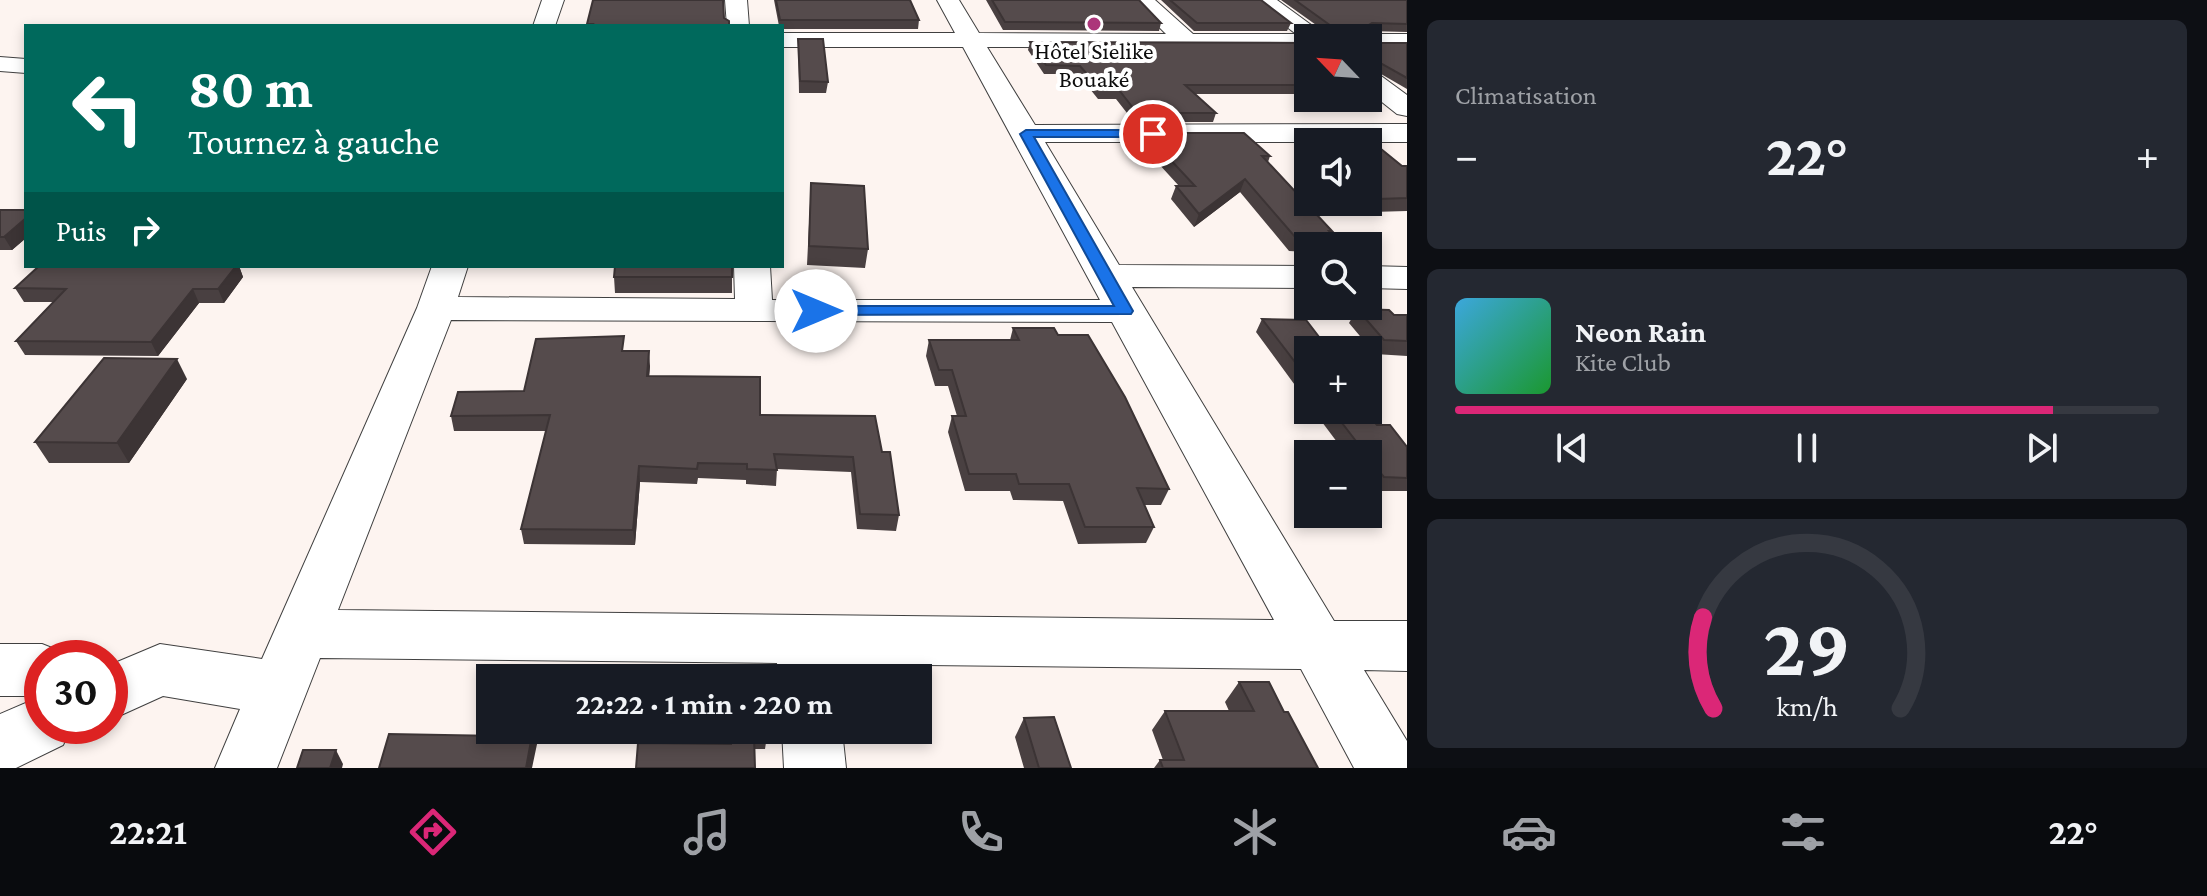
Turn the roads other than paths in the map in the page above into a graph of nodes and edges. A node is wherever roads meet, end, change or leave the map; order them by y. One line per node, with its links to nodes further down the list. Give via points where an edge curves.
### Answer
1 (553, 0): 6 (street)
2 (736, 0): 7 (street)
3 (948, 0): 10 (street)
4 (1143, 0): 11 (street)
5 (1263, 0): 8 (street)
6 (545, 24)
7 (738, 24)
8 (1297, 24)
9 (784, 40): 10 (street)
10 (971, 40): 11 (street); 20 (street)
11 (1187, 41): 12 (street)
12 (1294, 41)
13 (1382, 41): 14 (street)
14 (1407, 41)
15 (0, 64): 16 (street)
16 (24, 66)
17 (1382, 89): 18 (street)
18 (1407, 108)
19 (1407, 133): 20 (street)
20 (1026, 134): 22 (street)
21 (752, 268): 27 (street)
22 (1104, 276): 23 (street); 28 (street)
23 (1294, 277)
24 (1382, 277): 25 (street)
25 (1407, 278)
26 (443, 287): 27 (street); 29 (street)
27 (754, 311): 28 (street)
28 (1125, 311): 30 (street)
29 (302, 634): 32 (street); 36 (street)
30 (1316, 645): 31 (street); 32 (street); 42 (street)
31 (1407, 646)
32 (805, 659)
33 (0, 670): 34 (street)
34 (24, 670)
35 (135, 670): 36 (street)
36 (279, 688): 40 (street)
37 (24, 734): 39 (street)
38 (813, 744): 41 (street)
39 (0, 745)
40 (246, 768)
41 (815, 768)
42 (1388, 768)

